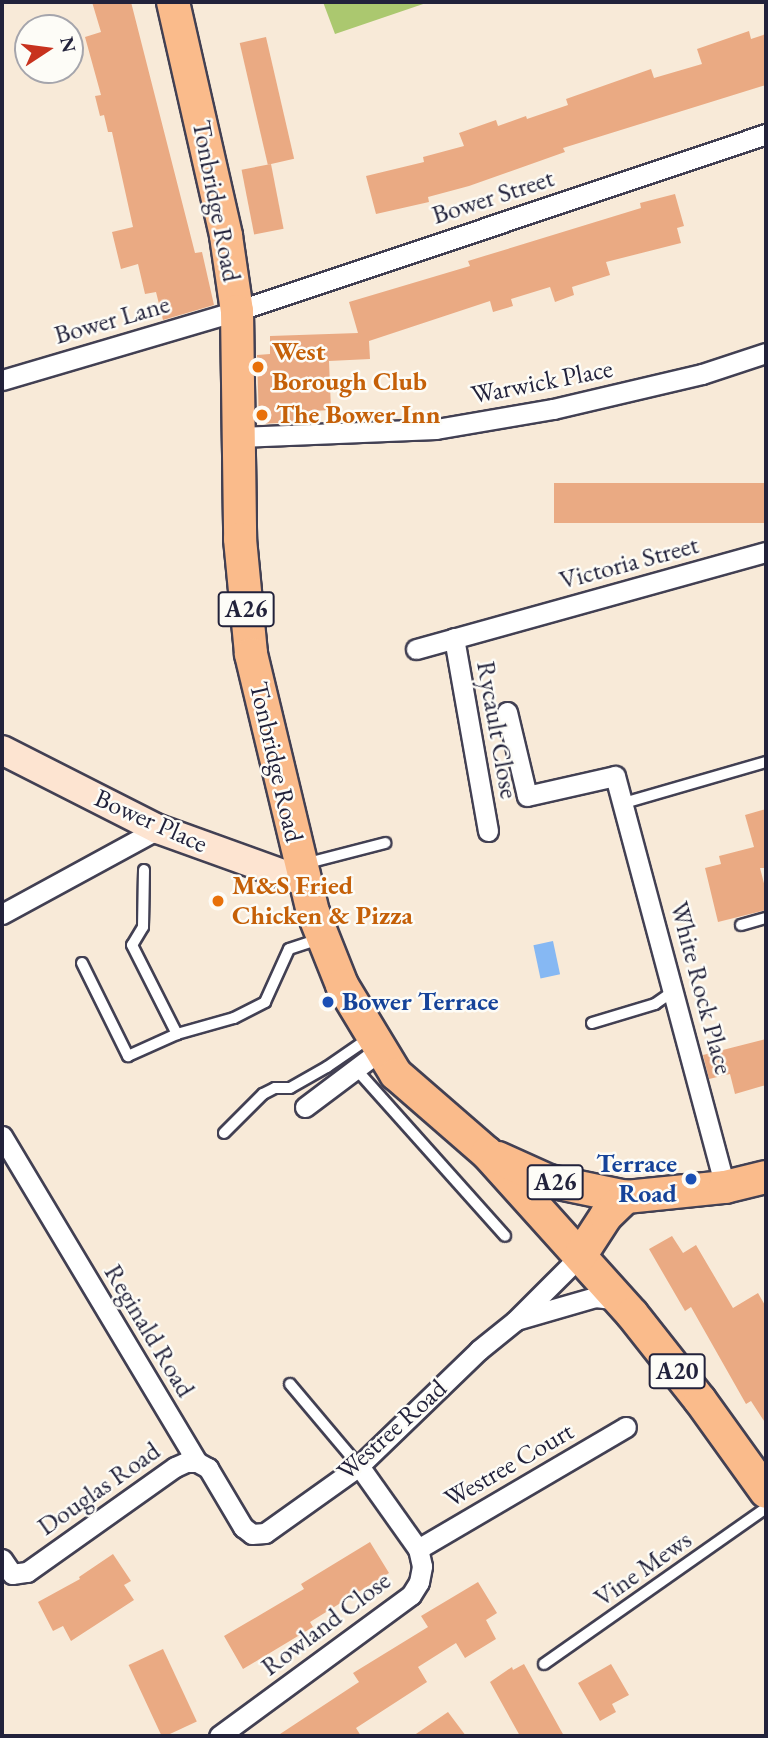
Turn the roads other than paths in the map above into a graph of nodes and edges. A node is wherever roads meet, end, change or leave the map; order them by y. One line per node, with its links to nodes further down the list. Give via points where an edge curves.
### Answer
1 (173, 2): 3 (main road, Tonbridge Road / A26, via 226,236)
2 (766, 134): 3 (street, Bower Street)
3 (237, 311): 5 (street, Bower Lane); 6 (main road, Tonbridge Road / A26)
4 (766, 353): 6 (street, Warwick Place, via 702,374 552,409 436,429)
5 (2, 380)
6 (239, 437): 19 (main road, Tonbridge Road / A26, via 240,539 251,654)
7 (766, 552): 8 (street, Victoria Street)
8 (506, 624): 9 (street, Rycault Close)
9 (454, 638): 10 (street, Rycault Close); 16 (street, Rycault Close)
10 (416, 649)
11 (507, 712): 14 (street, White Rock Place, via 527,796 615,776)
12 (6, 756): 15 (street, Bower Place)
13 (766, 762): 14 (lane)
14 (624, 803): 25 (street, White Rock Place)
15 (158, 829): 19 (street, Bower Place); 20 (street)
16 (488, 831)
17 (385, 844): 19 (lane, via 331,859)
18 (144, 870): 27 (lane, via 143,927 132,946)
19 (303, 873): 23 (main road, Tonbridge Road / A26)
20 (2, 914)
21 (766, 918): 22 (lane)
22 (741, 925)
23 (323, 938): 27 (lane, via 289,949 265,1002 234,1018); 28 (main road, Tonbridge Road / A26, via 342,985)
24 (82, 963): 27 (lane, via 128,1056)
25 (675, 990): 26 (lane, via 655,1004); 35 (street, White Rock Place)
26 (592, 1023)
27 (177, 1034)
28 (377, 1043): 29 (street); 31 (lane, via 290,1088 263,1094); 33 (main road, Tonbridge Road / A26, via 397,1074)
29 (355, 1069): 30 (street); 37 (lane)
30 (305, 1107)
31 (224, 1133)
32 (2, 1136): 43 (street, Reginald Road)
33 (487, 1153): 36 (main road, A26, via 549,1181); 38 (main road, Tonbridge Road / A26)
34 (766, 1177): 35 (main road)
35 (725, 1187): 36 (main road)
36 (626, 1197): 38 (main road, Westree Road, via 606,1216)
37 (505, 1236)
38 (580, 1256): 39 (main road, Tonbridge Road / A20); 40 (street, Westree Road)
39 (619, 1300): 40 (street, Westree Road, via 595,1297); 45 (main road, Tonbridge Road / A20, via 700,1400)
40 (515, 1321): 44 (street, Westree Road)
41 (290, 1384): 44 (lane)
42 (626, 1427): 48 (street, Westree Court)
43 (197, 1462): 47 (street, Reginald Road, via 208,1468 243,1527 252,1534); 49 (street, Douglas Road, via 175,1467 27,1572)
44 (359, 1466): 47 (street, Westree Road); 48 (street)
45 (766, 1492)
46 (766, 1508): 50 (lane, Vine Mews)
47 (265, 1533)
48 (418, 1549): 51 (street, Rowland Close, via 422,1566 411,1595)
49 (5, 1574)
50 (544, 1664)
51 (219, 1736)

